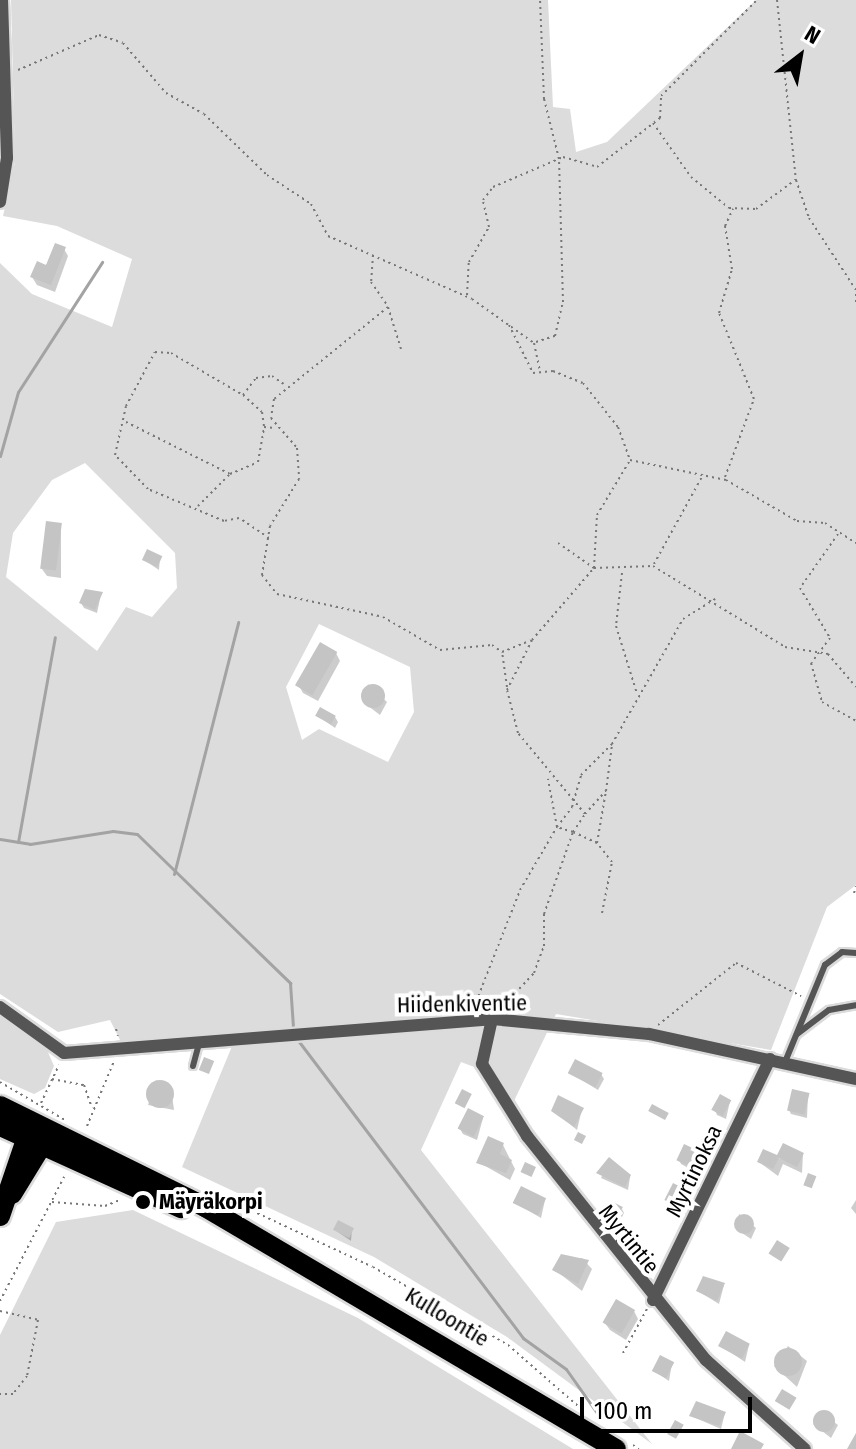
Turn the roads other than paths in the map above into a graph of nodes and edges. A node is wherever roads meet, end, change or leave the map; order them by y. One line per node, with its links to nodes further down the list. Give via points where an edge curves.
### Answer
1 (2, 0): 2 (street)
2 (0, 202)
3 (856, 953): 7 (lane, via 832,957)
4 (856, 1005): 7 (lane, via 829,1010)
5 (0, 1007): 8 (street, Hiidenkiventie, via 64,1053)
6 (496, 1019): 8 (street, Hiidenkiventie); 9 (street, Hiidenkiventie, via 649,1034); 17 (street, Myrtintie, via 482,1064 486,1078)
7 (795, 1036): 10 (lane)
8 (199, 1040): 11 (lane)
9 (770, 1059): 10 (street, Hiidenkiventie); 17 (street, Myrtinoksa)
10 (785, 1062): 12 (street, Hiidenkiventie)
11 (193, 1066)
12 (856, 1079)
13 (0, 1106): 15 (main road, Kulloontie)
14 (0, 1126): 15 (main road, Kulloontie)
15 (43, 1131): 16 (main road); 18 (main road, Kulloontie, via 248,1234)
16 (3, 1210)
17 (653, 1300): 19 (street, Myrtintie)
18 (621, 1445)
19 (805, 1449)

